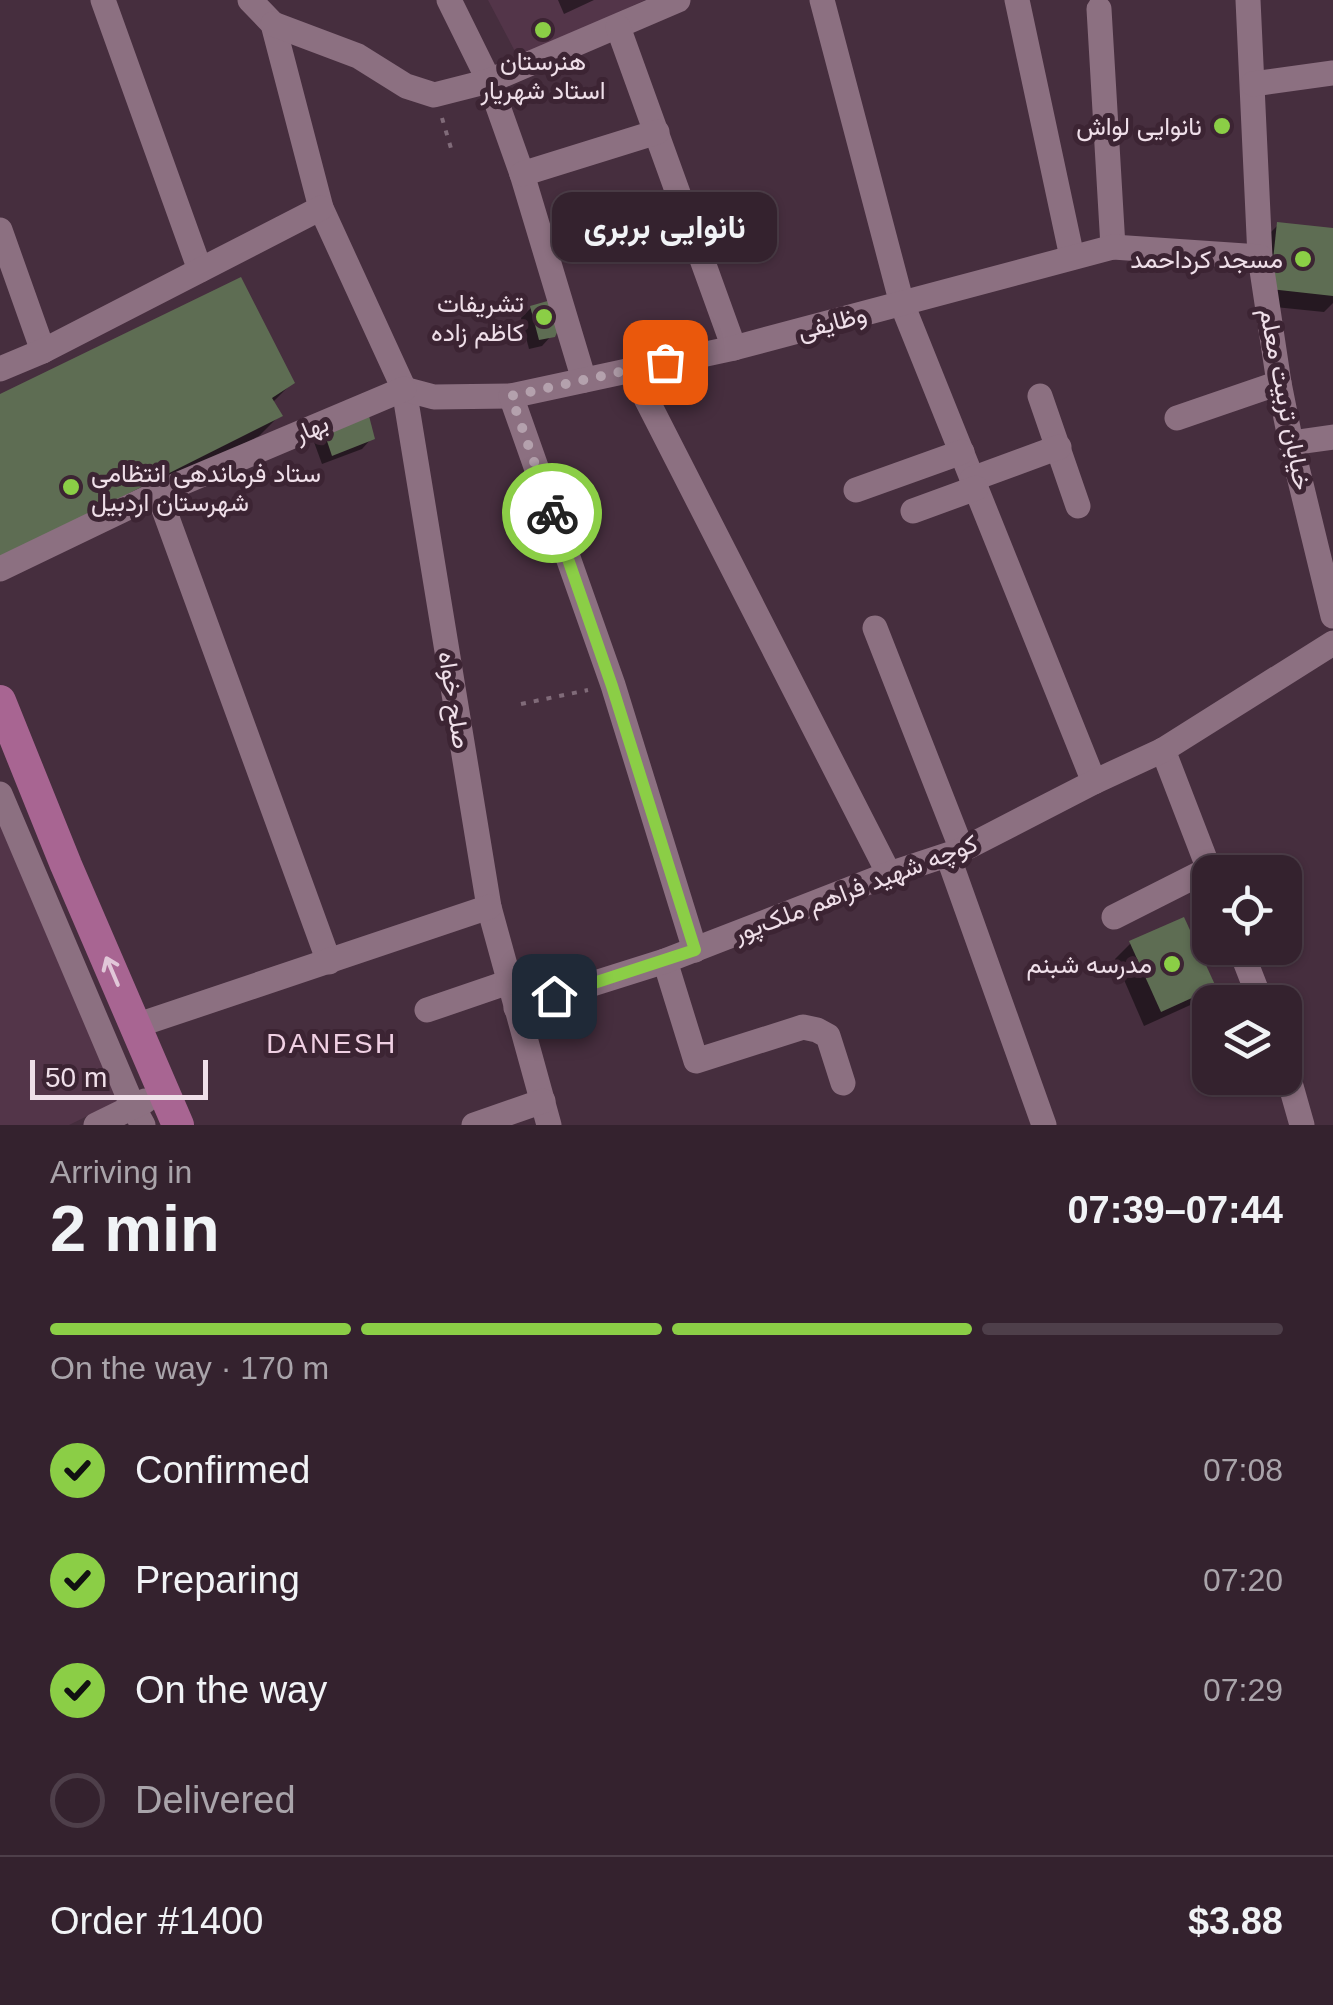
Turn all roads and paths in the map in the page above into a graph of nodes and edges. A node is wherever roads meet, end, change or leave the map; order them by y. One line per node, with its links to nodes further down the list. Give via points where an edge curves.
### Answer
1 (103, 0): 23 (street)
2 (250, 0): 9 (street)
3 (449, 0): 12 (street)
4 (678, 0): 10 (street)
5 (822, 0): 24 (street)
6 (1017, 0): 21 (street)
7 (1248, 0): 13 (street, خیابان تربیت معلم)
8 (1099, 9): 20 (street)
9 (272, 24): 14 (street, via 358,56); 18 (street, صلح خواه)
10 (618, 27): 12 (street); 15 (street)
11 (1333, 73): 13 (street)
12 (489, 82): 14 (street); 17 (street)
13 (1253, 84): 22 (street, خیابان تربیت معلم)
14 (434, 95): 16 (path)
15 (657, 132): 17 (street); 25 (street)
16 (453, 154)
17 (522, 174): 29 (street)
18 (321, 208): 23 (street); 31 (street, صلح خواه)
19 (0, 230): 26 (street)
20 (1113, 247): 21 (street, وظایفی); 22 (street, وظایفی)
21 (1072, 257): 24 (street, وظایفی)
22 (1260, 257): 30 (street, خیابان تربیت معلم)
23 (200, 270): 26 (street)
24 (902, 304): 25 (street, وظایفی); 38 (street)
25 (734, 348): 28 (street, وظایفی)
26 (42, 351): 27 (street)
27 (0, 369)
28 (631, 369): 29 (street, وظایفی); 57 (street)
29 (584, 380): 32 (street, وظایفی)
30 (1279, 384): 34 (street); 36 (street, خیابان تربیت معلم)
31 (404, 389): 32 (street, وظایفی, via 434,397); 41 (street, بهار); 60 (street, صلح خواه)
32 (511, 396): 48 (street)
33 (1040, 396): 37 (street)
34 (1177, 418)
35 (1333, 437): 36 (street)
36 (1292, 443): 45 (street, خیابان تربیت معلم)
37 (1058, 448): 39 (street); 42 (street)
38 (962, 452): 39 (street); 40 (street)
39 (974, 483): 43 (street); 52 (street)
40 (856, 490)
41 (158, 492): 44 (street, بهار); 64 (street)
42 (1078, 506)
43 (914, 511)
44 (0, 568)
45 (1333, 616)
46 (875, 628): 54 (street)
47 (1333, 643): 51 (street, کوچه شهید فراهم ملک‌پور)
48 (612, 686): 49 (path); 62 (street)
49 (520, 704)
50 (3, 720): 56 (main road)
51 (1163, 750): 52 (street, کوچه شهید فراهم ملک‌پور); 55 (street)
52 (1094, 782): 54 (street, کوچه شهید فراهم ملک‌پور)
53 (0, 794): 58 (street)
54 (955, 853): 57 (street, کوچه شهید فراهم ملک‌پور); 77 (street)
55 (1204, 855)
56 (66, 865): 58 (street); 68 (main road, one-way to 56)
57 (889, 874): 62 (street, کوچه شهید فراهم ملک‌پور)
58 (36, 878): 73 (street)
59 (1192, 880): 61 (street)
60 (489, 907): 64 (street); 65 (street, صلح خواه)
61 (1114, 917)
62 (695, 950): 63 (street, کوچه شهید فراهم ملک‌پور)
63 (665, 961): 66 (street, کوچه شهید فراهم ملک‌پور); 69 (street, via 696,1060 803,1027 828,1036)
64 (329, 962): 68 (street)
65 (510, 982): 66 (street, صلح خواه); 67 (street)
66 (516, 1008): 72 (street, صلح خواه)
67 (427, 1010)
68 (135, 1026): 70 (main road)
69 (844, 1083)
70 (163, 1092): 73 (street); 75 (main road)
71 (1293, 1095): 78 (street)
72 (546, 1113): 76 (street)
73 (138, 1116): 74 (street)
74 (96, 1125)
75 (178, 1125)
76 (474, 1125)
77 (1044, 1125)
78 (1302, 1125)

